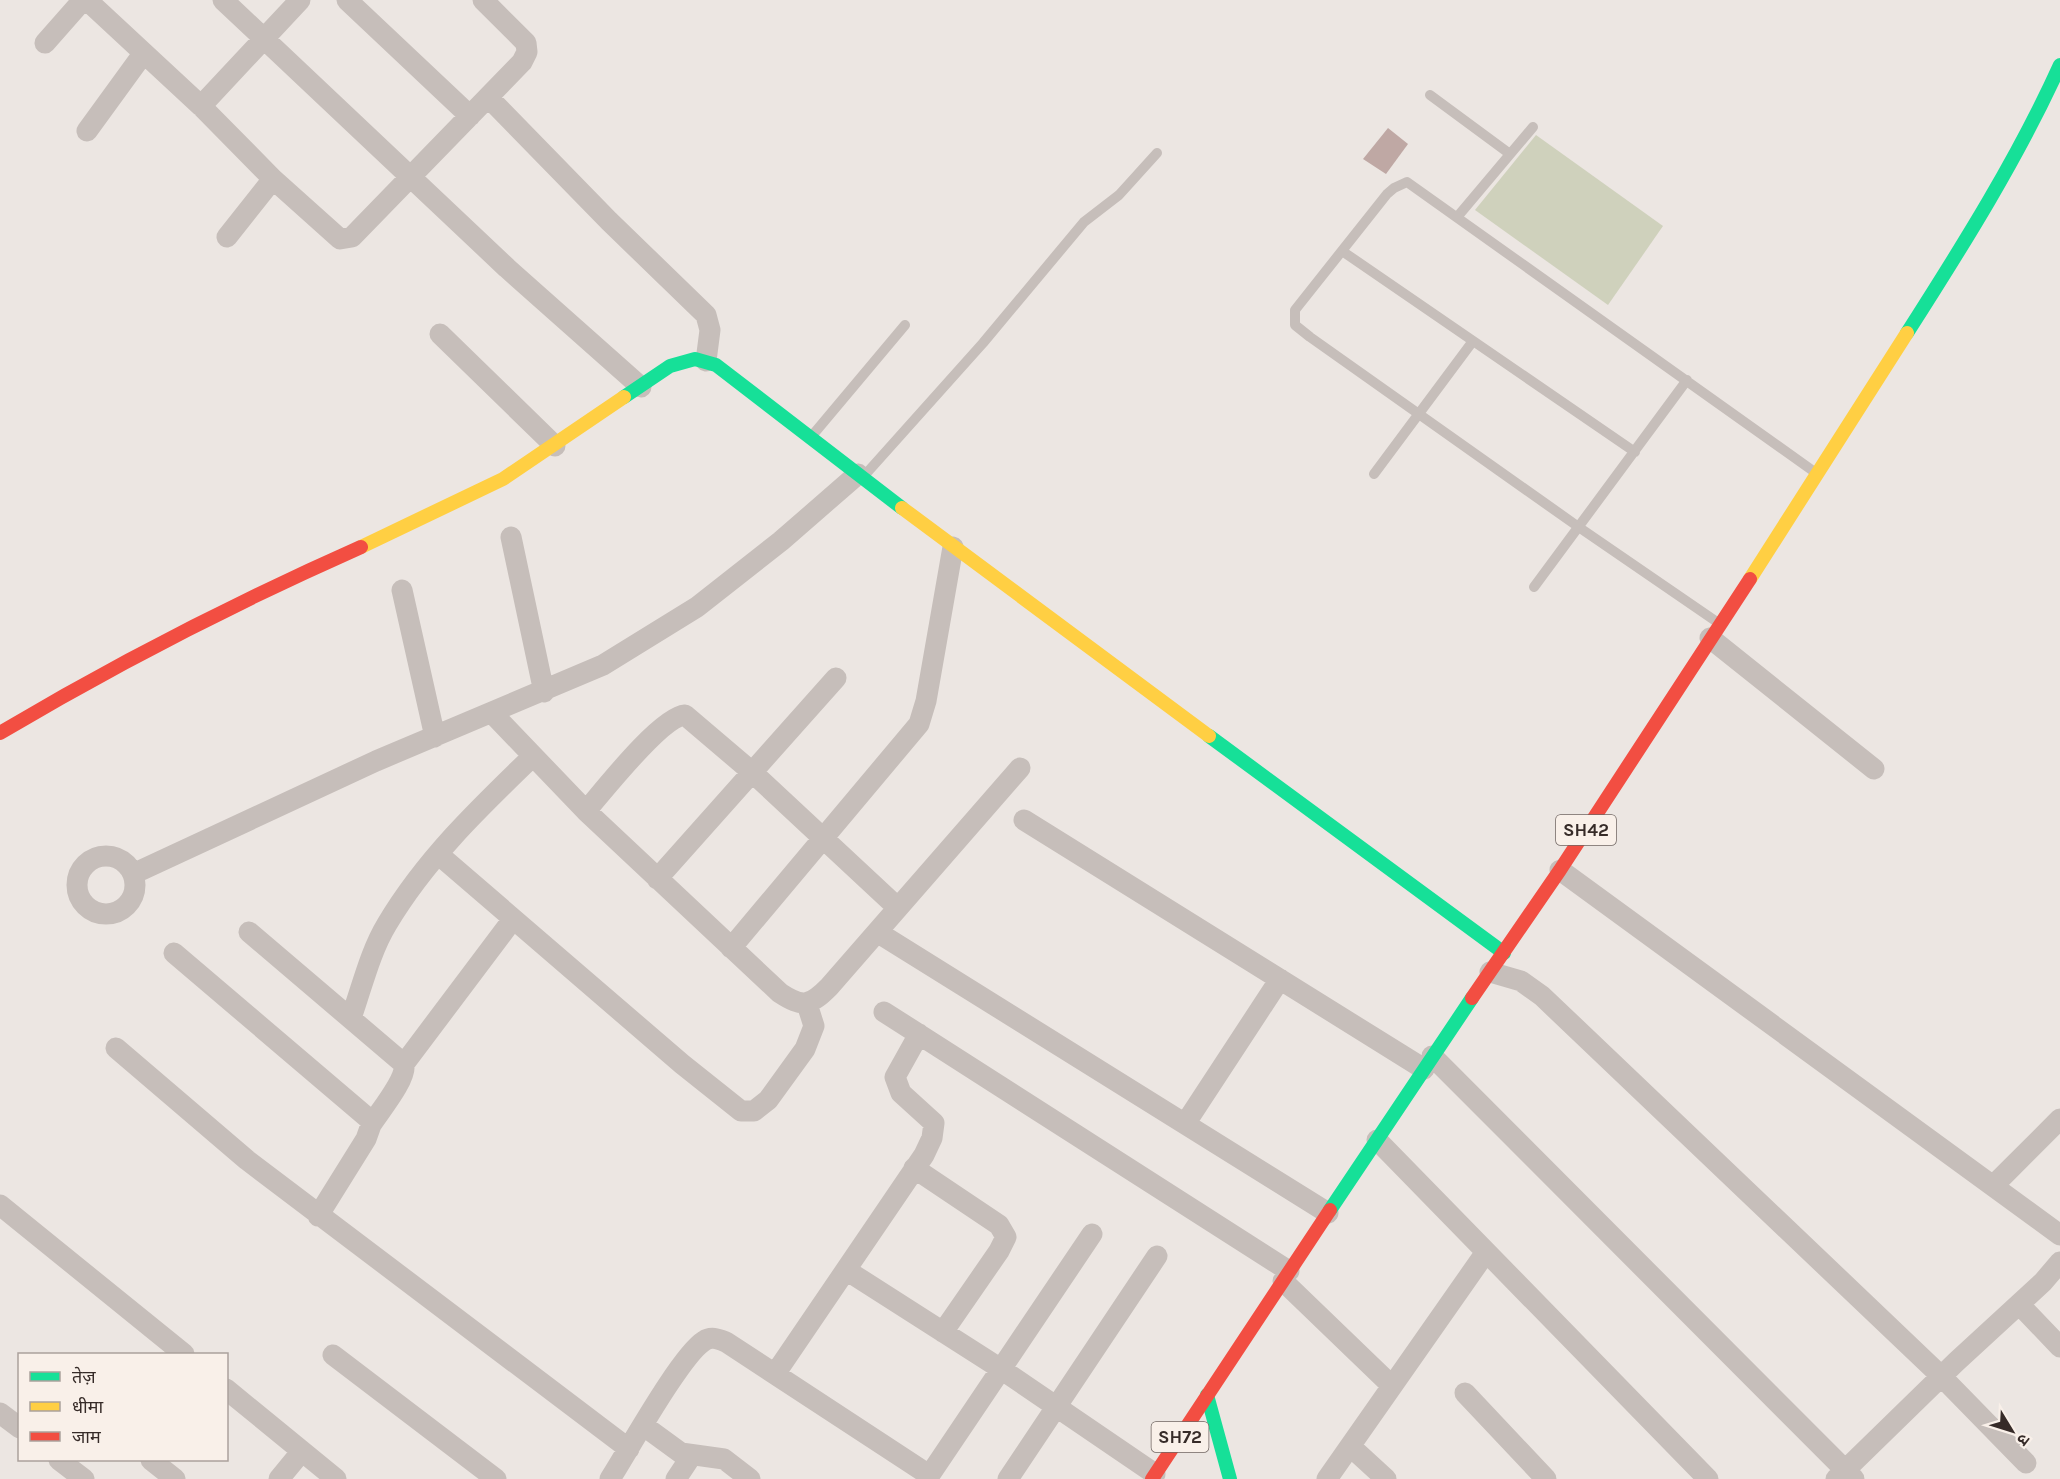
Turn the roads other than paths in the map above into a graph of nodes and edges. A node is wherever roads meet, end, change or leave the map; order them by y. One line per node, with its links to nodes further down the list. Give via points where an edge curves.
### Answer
1 (224, 0): 5 (street)
2 (300, 0): 5 (street)
3 (347, 0): 12 (street)
4 (483, 0): 10 (street, via 526,43 527,52)
5 (264, 39): 11 (street); 17 (street)
6 (45, 43): 7 (street, via 74,8 89,2)
7 (143, 54): 11 (street); 14 (street)
8 (2060, 64): 33 (street, SH42, via 2040,109 1954,259)
9 (1430, 95): 16 (lane)
10 (488, 97): 12 (street); 25 (street, via 706,315 710,330)
11 (201, 106): 18 (street)
12 (470, 116): 17 (street)
13 (1533, 128): 16 (lane)
14 (87, 131)
15 (1158, 153): 34 (lane, via 1119,195 1084,222 983,343)
16 (1510, 154): 19 (lane)
17 (410, 177): 18 (street, via 346,240 331,232); 27 (street)
18 (273, 179): 20 (street)
19 (1458, 216): 21 (lane, via 1414,185 1401,183); 26 (lane)
20 (227, 237)
21 (1342, 251): 24 (lane); 28 (lane, via 1294,310 1295,325)
22 (905, 324): 29 (lane)
23 (440, 334): 30 (street)
24 (1473, 341): 28 (lane); 31 (lane)
25 (706, 361): 27 (street, via 684,360); 29 (street)
26 (1687, 381): 31 (lane); 33 (lane)
27 (641, 387): 30 (street)
28 (1420, 415): 32 (lane); 35 (lane)
29 (811, 438): 34 (street)
30 (555, 446): 44 (street, via 479,492 284,581 67,693)
31 (1635, 452): 35 (lane)
32 (1374, 474)
33 (1818, 475): 40 (street, SH42)
34 (860, 476): 37 (street); 42 (street, via 697,607 603,665)
35 (1580, 528): 38 (lane); 40 (lane)
36 (511, 537): 42 (street)
37 (953, 547): 52 (street, via 919,724); 63 (street)
38 (1534, 587)
39 (402, 590): 45 (street)
40 (1715, 631): 48 (street); 54 (street, SH42)
41 (836, 678): 49 (street)
42 (544, 692): 43 (street)
43 (492, 713): 45 (street); 46 (street)
44 (0, 733)
45 (435, 737): 55 (street)
46 (532, 757): 50 (street); 53 (street, via 467,819)
47 (1020, 768): 57 (street)
48 (1874, 769)
49 (752, 772): 50 (street, via 692,720 677,715 654,734); 52 (street); 56 (street)
50 (586, 811): 56 (street)
51 (1024, 820): 65 (street)
52 (823, 838): 57 (street); 61 (street)
53 (438, 854): 58 (street); 68 (street, via 387,924)
54 (1560, 870): 63 (street, SH42); 78 (street)
55 (133, 874)
56 (657, 879): 61 (street)
57 (898, 908): 60 (street)
58 (513, 919): 66 (street, via 741,1111 754,1111 768,1100 805,1049 814,1026); 72 (street)
59 (249, 932): 68 (street)
60 (877, 932): 66 (street, via 829,987); 74 (street)
61 (731, 948): 66 (street, via 780,993 794,1002)
62 (174, 953): 75 (street, via 365,1114)
63 (1504, 953): 64 (street, SH42)
64 (1490, 972): 71 (street, SH42); 96 (street, via 1521,981 1542,996)
65 (1280, 979): 71 (street); 74 (street)
66 (807, 1004)
67 (884, 1012): 69 (street)
68 (351, 1018): 72 (street)
69 (919, 1034): 77 (street, via 895,1077 901,1093 934,1123 932,1138); 88 (street)
70 (116, 1048): 81 (street)
71 (1428, 1062): 76 (street, SH42); 111 (street)
72 (404, 1065): 75 (street, via 400,1082)
73 (2060, 1119): 78 (street)
74 (1185, 1124): 80 (street)
75 (370, 1125): 81 (street, via 366,1139)
76 (1377, 1140): 80 (street, SH42); 84 (street)
77 (914, 1168): 87 (street); 90 (street, via 999,1225 1006,1237)
78 (1994, 1186): 83 (street)
79 (0, 1204): 92 (street)
80 (1328, 1213): 88 (street, SH42)
81 (318, 1216): 106 (street)
82 (1092, 1234): 94 (street)
83 (2060, 1235)
84 (1486, 1252): 97 (street); 126 (street)
85 (1158, 1256): 101 (street)
86 (2060, 1262): 89 (street)
87 (846, 1270): 90 (street); 95 (street)
88 (1286, 1276): 97 (street); 100 (street, SH42)
89 (2019, 1304): 91 (street); 96 (street)
90 (943, 1332): 94 (street)
91 (2060, 1347)
92 (182, 1353)
93 (333, 1355): 117 (street)
94 (1001, 1369): 101 (street); 112 (street)
95 (775, 1374): 104 (street, via 726,1342 704,1340 680,1369); 112 (street)
96 (1941, 1376): 110 (street); 111 (street)
97 (1392, 1386): 105 (street)
98 (228, 1391): 107 (street)
99 (1465, 1393): 125 (street)
100 (1207, 1395): 113 (street, SH72); 122 (street)
101 (1057, 1408): 113 (street); 121 (street)
102 (0, 1413): 103 (street)
103 (18, 1426)
104 (644, 1426): 106 (street); 108 (street, via 681,1453)
105 (1350, 1446): 123 (street); 124 (street)
106 (629, 1449): 118 (street)
107 (302, 1451): 115 (street); 116 (street)
108 (692, 1455): 119 (street); 120 (street, via 724,1459)
109 (152, 1461): 114 (street)
110 (2026, 1463)
111 (1845, 1476)
112 (928, 1477)
113 (1154, 1477)
114 (175, 1479)
115 (279, 1479)
116 (336, 1479)
117 (496, 1479)
118 (610, 1479)
119 (675, 1479)
120 (750, 1479)
121 (1008, 1479)
122 (1230, 1479)
123 (1327, 1479)
124 (1386, 1479)
125 (1546, 1479)
126 (1708, 1479)

